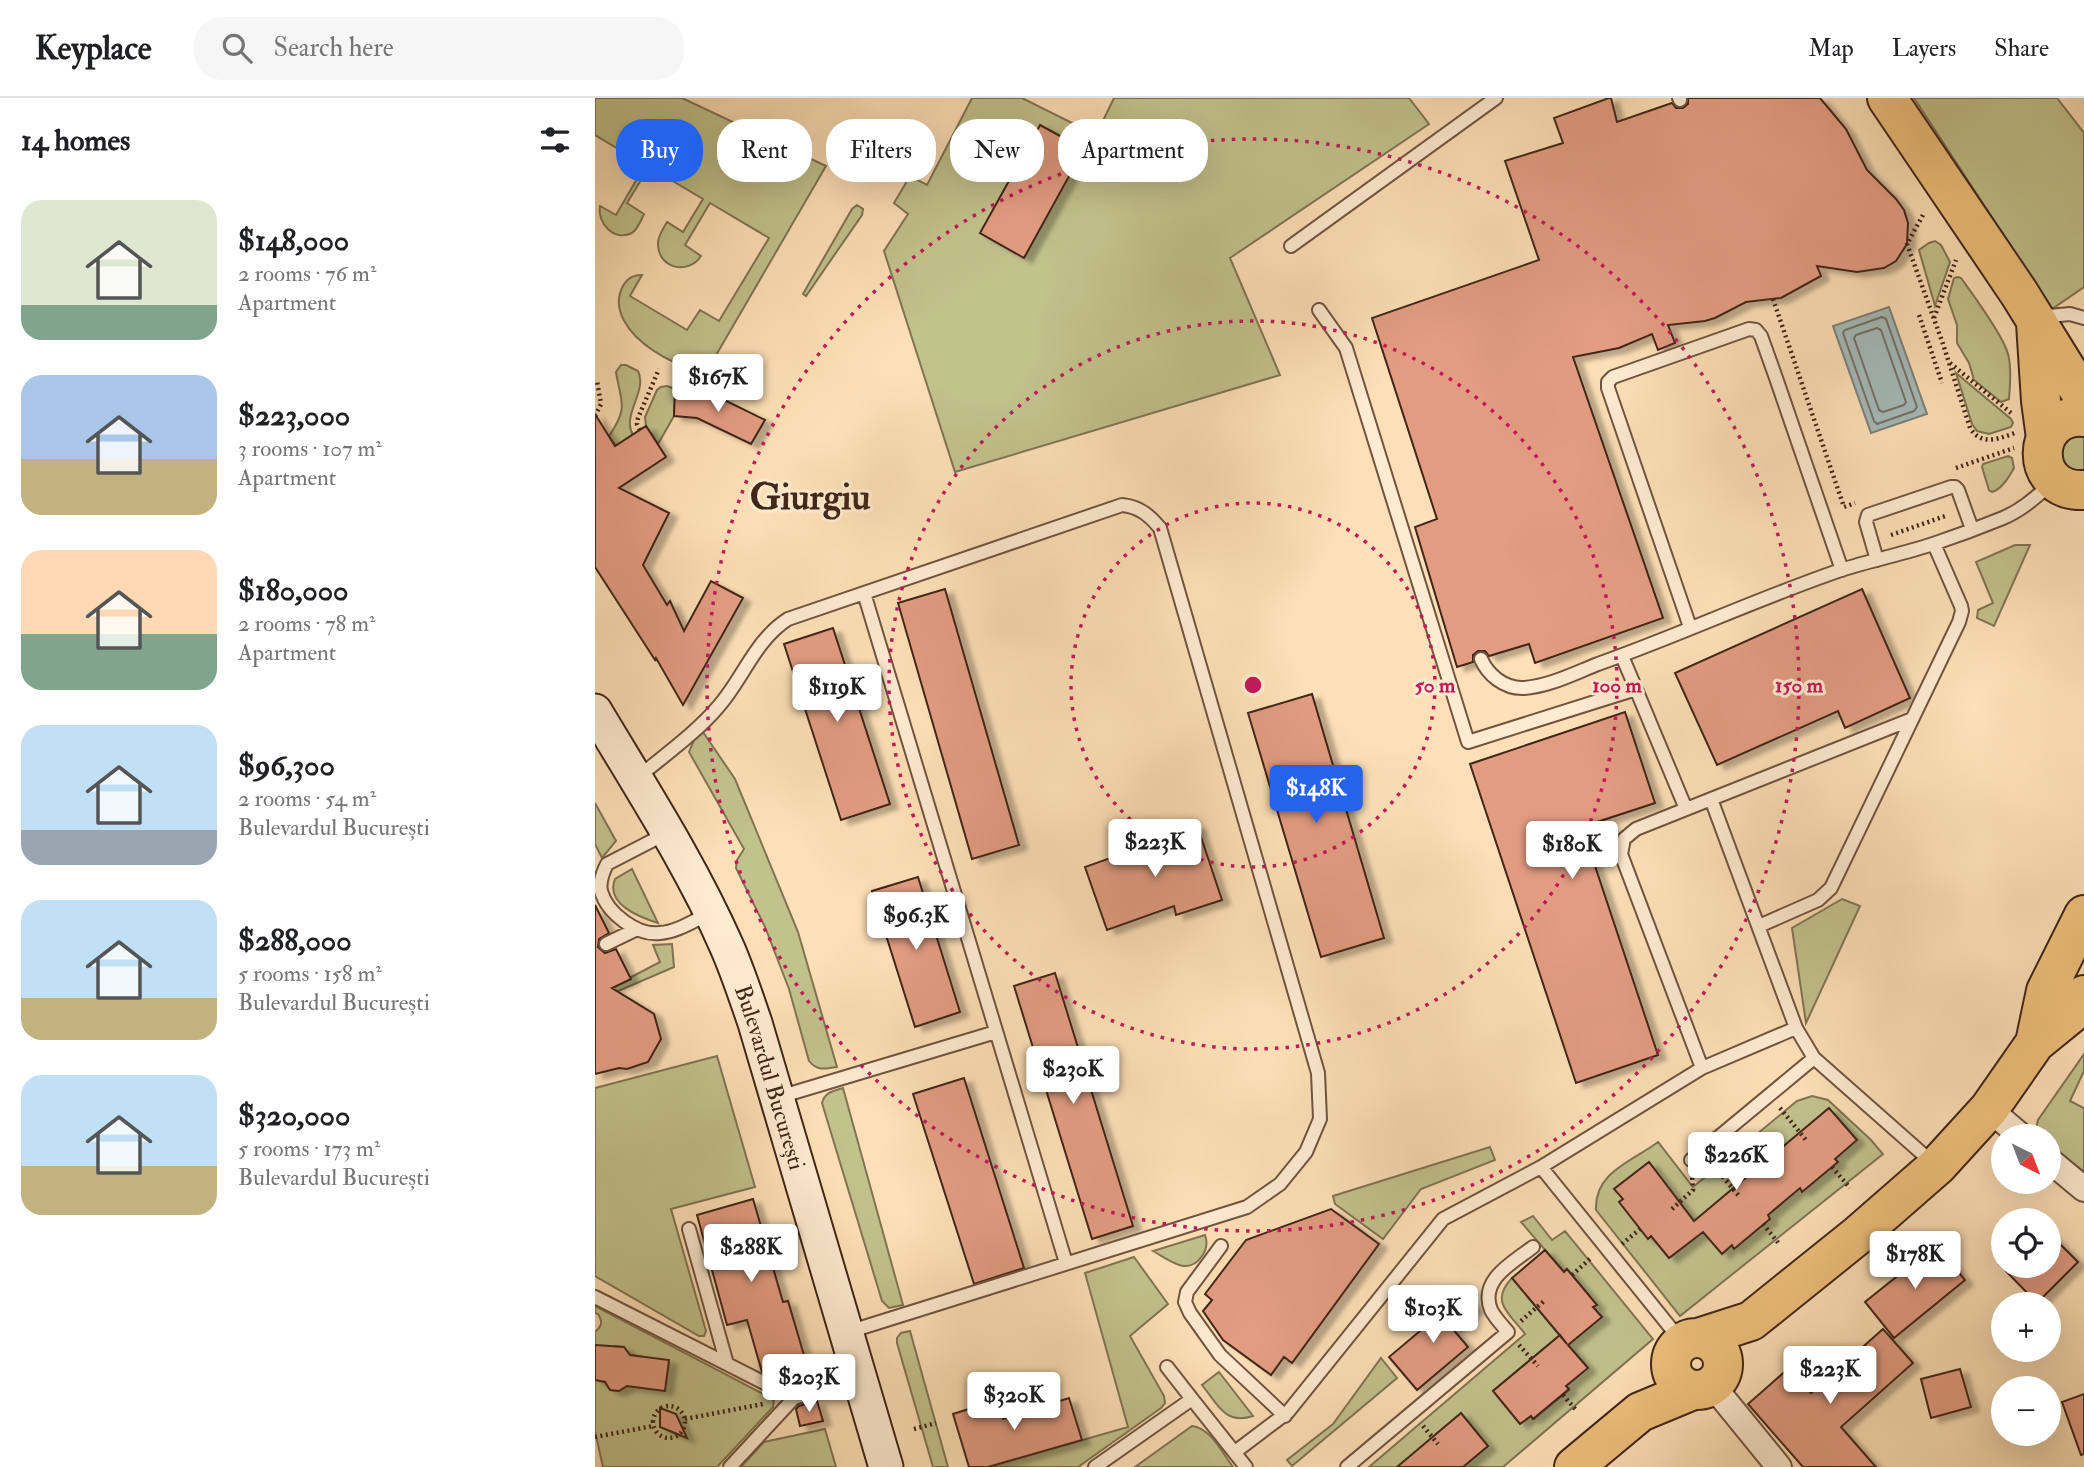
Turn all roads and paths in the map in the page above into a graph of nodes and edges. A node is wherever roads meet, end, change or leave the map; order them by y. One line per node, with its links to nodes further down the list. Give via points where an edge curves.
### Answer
1 (1496, 98): 4 (lane)
2 (1887, 98): 10 (main road)
3 (1923, 215): 9 (path, via 1907,244)
4 (1291, 246)
5 (1956, 260): 9 (path)
6 (1773, 299): 26 (path, via 1844,507)
7 (1319, 310): 37 (lane, via 1346,348 1468,742)
8 (1919, 315): 13 (path)
9 (1934, 318): 12 (path)
10 (2035, 318): 11 (lane, via 2070,314); 18 (main road); 23 (main road, via 2041,401)
11 (2084, 318)
12 (1943, 344): 13 (path); 14 (path)
13 (1931, 348): 17 (path)
14 (1949, 363): 19 (path); 23 (path, via 1974,435 1981,440)
15 (659, 369): 22 (path, via 638,418)
16 (597, 381): 20 (path, via 601,404)
17 (1942, 383)
18 (2084, 398)
19 (2012, 414)
20 (595, 416)
21 (2084, 417): 23 (main road, via 2071,418)
22 (640, 430)
23 (2031, 438): 24 (path); 25 (main road, via 2042,449 2047,472)
24 (1948, 471)
25 (2072, 493): 28 (lane)
26 (1857, 502)
27 (1965, 509): 28 (lane); 29 (path); 29 (lane, via 1953,486 1870,514 1866,520)
28 (1972, 529): 30 (lane)
29 (1872, 542): 31 (lane)
30 (1934, 544): 31 (lane); 39 (lane, via 1962,611)
31 (1877, 560): 32 (lane)
32 (1842, 570): 34 (lane); 34 (lane, via 1756,330 1613,377 1608,388)
33 (864, 593): 40 (lane, via 776,626 719,707); 52 (lane); 77 (lane, via 1122,505 1150,516 1160,528 1318,1073 1320,1119 1306,1152 1280,1184 1247,1207)
34 (1690, 627): 35 (lane)
35 (1622, 656): 36 (lane, via 1520,688 1492,675); 37 (lane)
36 (1481, 659)
37 (1636, 689): 42 (lane)
38 (595, 712): 40 (main road, Bulevardul București)
39 (1912, 719): 41 (lane); 47 (lane, via 1827,893)
40 (636, 779): 43 (main road, Bulevardul București)
41 (1711, 799): 42 (lane); 47 (lane)
42 (1686, 809): 55 (lane, via 1636,829 1624,839 1621,854)
43 (667, 833): 44 (lane); 45 (main road, Bulevardul București)
44 (601, 867): 48 (lane, via 605,900)
45 (711, 913): 48 (lane, via 659,934); 57 (main road, Bulevardul București, via 742,985)
46 (2084, 915): 53 (main road, via 2046,991)
47 (1759, 926): 51 (lane)
48 (636, 929): 49 (lane)
49 (606, 944)
50 (2083, 1000): 53 (main road)
51 (1796, 1028): 54 (lane); 55 (lane)
52 (996, 1032): 57 (lane); 77 (lane)
53 (2035, 1043): 58 (main road)
54 (1814, 1058): 56 (lane); 63 (lane)
55 (1702, 1068): 64 (lane)
56 (1770, 1096): 60 (path); 61 (lane)
57 (777, 1098): 82 (main road, Bulevardul București)
58 (1989, 1109): 59 (street); 63 (main road)
59 (2007, 1124)
60 (1806, 1140)
61 (1702, 1151): 62 (lane); 69 (path)
62 (1691, 1160): 70 (path, via 1693,1190)
63 (1937, 1166): 83 (main road)
64 (1541, 1167): 76 (lane); 92 (lane, via 1443,1219)
65 (1832, 1167): 67 (path)
66 (2061, 1170): 68 (street)
67 (1850, 1188)
68 (2084, 1189)
69 (1739, 1196)
70 (1672, 1209)
71 (1763, 1224): 73 (path)
72 (689, 1229): 84 (lane)
73 (1780, 1245)
74 (1221, 1246): 92 (lane, via 1187,1292 1185,1302 1220,1355)
75 (1533, 1247): 81 (lane, via 1489,1286 1492,1313)
76 (1604, 1247): 78 (path); 83 (lane)
77 (1066, 1263): 82 (lane)
78 (1572, 1275)
79 (595, 1297): 84 (lane)
80 (1544, 1301): 81 (path)
81 (1509, 1332): 85 (path); 103 (lane)
82 (848, 1333): 87 (main road, Bulevardul București)
83 (1697, 1363): 104 (main road); 105 (street)
84 (727, 1364): 89 (lane)
85 (1538, 1366)
86 (1167, 1367): 90 (lane)
87 (861, 1380): 89 (lane); 100 (main road, Bulevardul București)
88 (1563, 1395): 91 (path)
89 (794, 1398): 93 (path); 99 (lane)
90 (1192, 1399): 98 (lane); 101 (lane)
91 (1577, 1411)
92 (1285, 1416): 98 (lane)
93 (685, 1419): 95 (path, via 675,1437 661,1436); 95 (path, via 677,1407 663,1406 653,1417)
94 (936, 1423): 96 (path)
95 (653, 1426): 97 (path)
96 (914, 1429)
97 (595, 1437)
98 (1235, 1452): 102 (lane)
99 (730, 1467)
100 (886, 1467)
101 (1095, 1467)
102 (1246, 1467)
103 (1347, 1467)
104 (1574, 1467)
105 (1779, 1467)

